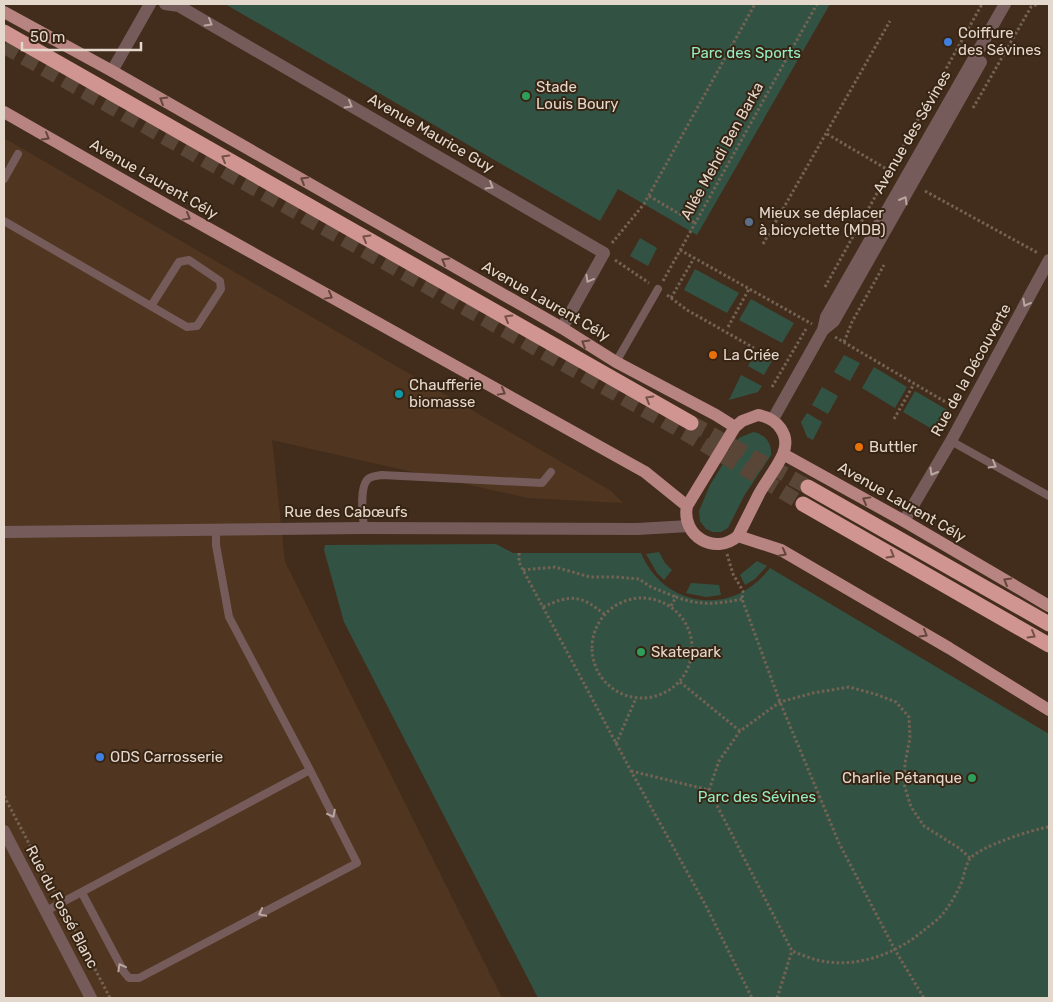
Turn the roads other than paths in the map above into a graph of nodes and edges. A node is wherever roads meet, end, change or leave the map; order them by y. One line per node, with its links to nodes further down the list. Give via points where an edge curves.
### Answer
1 (150, 4): 7 (street)
2 (165, 4): 15 (street, Avenue Maurice Guy, one-way to 15, via 179,6 604,253)
3 (1005, 4): 16 (street, Avenue des Sévines, via 826,317)
4 (1014, 4): 16 (street, Avenue des Sévines, one-way to 4, via 834,321)
5 (4, 12): 7 (main road, Avenue Laurent Cély)
6 (4, 32): 19 (highway, one-way to 6)
7 (112, 71): 15 (main road, Avenue Laurent Cély, one-way to 7)
8 (4, 112): 27 (main road, Avenue Laurent Cély, one-way to 27, via 646,472)
9 (18, 154): 10 (lane)
10 (4, 179)
11 (4, 221): 14 (lane)
12 (1045, 258): 21 (street, Rue de la Découverte, one-way to 21)
13 (658, 289): 17 (lane)
14 (151, 306): 14 (lane, via 187,327 197,326 221,289 220,281 189,260 178,262)
15 (562, 328): 17 (main road, Avenue Laurent Cély, one-way to 15)
16 (823, 330): 18 (street, Avenue des Sévines)
17 (616, 362): 20 (main road, Avenue Laurent Cély)
18 (773, 419): 20 (main road, via 750,416); 22 (main road, via 784,437)
19 (691, 423)
20 (735, 427): 27 (main road)
21 (951, 440): 25 (lane, one-way to 25); 28 (street, Rue de la Découverte, one-way to 28)
22 (783, 454): 28 (main road, Avenue Laurent Cély, one-way to 22); 33 (main road)
23 (550, 472): 30 (lane, via 542,482 382,475 370,478 366,481 362,499)
24 (808, 487): 35 (highway)
25 (1049, 496)
26 (803, 504): 36 (highway, one-way to 36)
27 (687, 506): 29 (main road)
28 (904, 521): 34 (main road, Avenue Laurent Cély, one-way to 28)
29 (689, 526): 30 (street, Rue des Cabœufs, via 637,529); 33 (main road, via 693,533 715,545)
30 (364, 528): 31 (street, Rue des Cabœufs)
31 (216, 529): 32 (street, Rue des Cabœufs); 38 (lane, via 229,617)
32 (4, 532)
33 (738, 536): 37 (main road, one-way to 37, via 780,550)
34 (1049, 606)
35 (1049, 624)
36 (1049, 644)
37 (1049, 710)
38 (310, 770): 40 (lane); 40 (lane, one-way to 40, via 357,862 139,978 129,978 124,972)
39 (4, 831): 41 (street, Rue du Fossé Blanc)
40 (82, 893): 41 (lane)
41 (46, 911): 42 (street, Rue du Fossé Blanc)
42 (92, 998)

